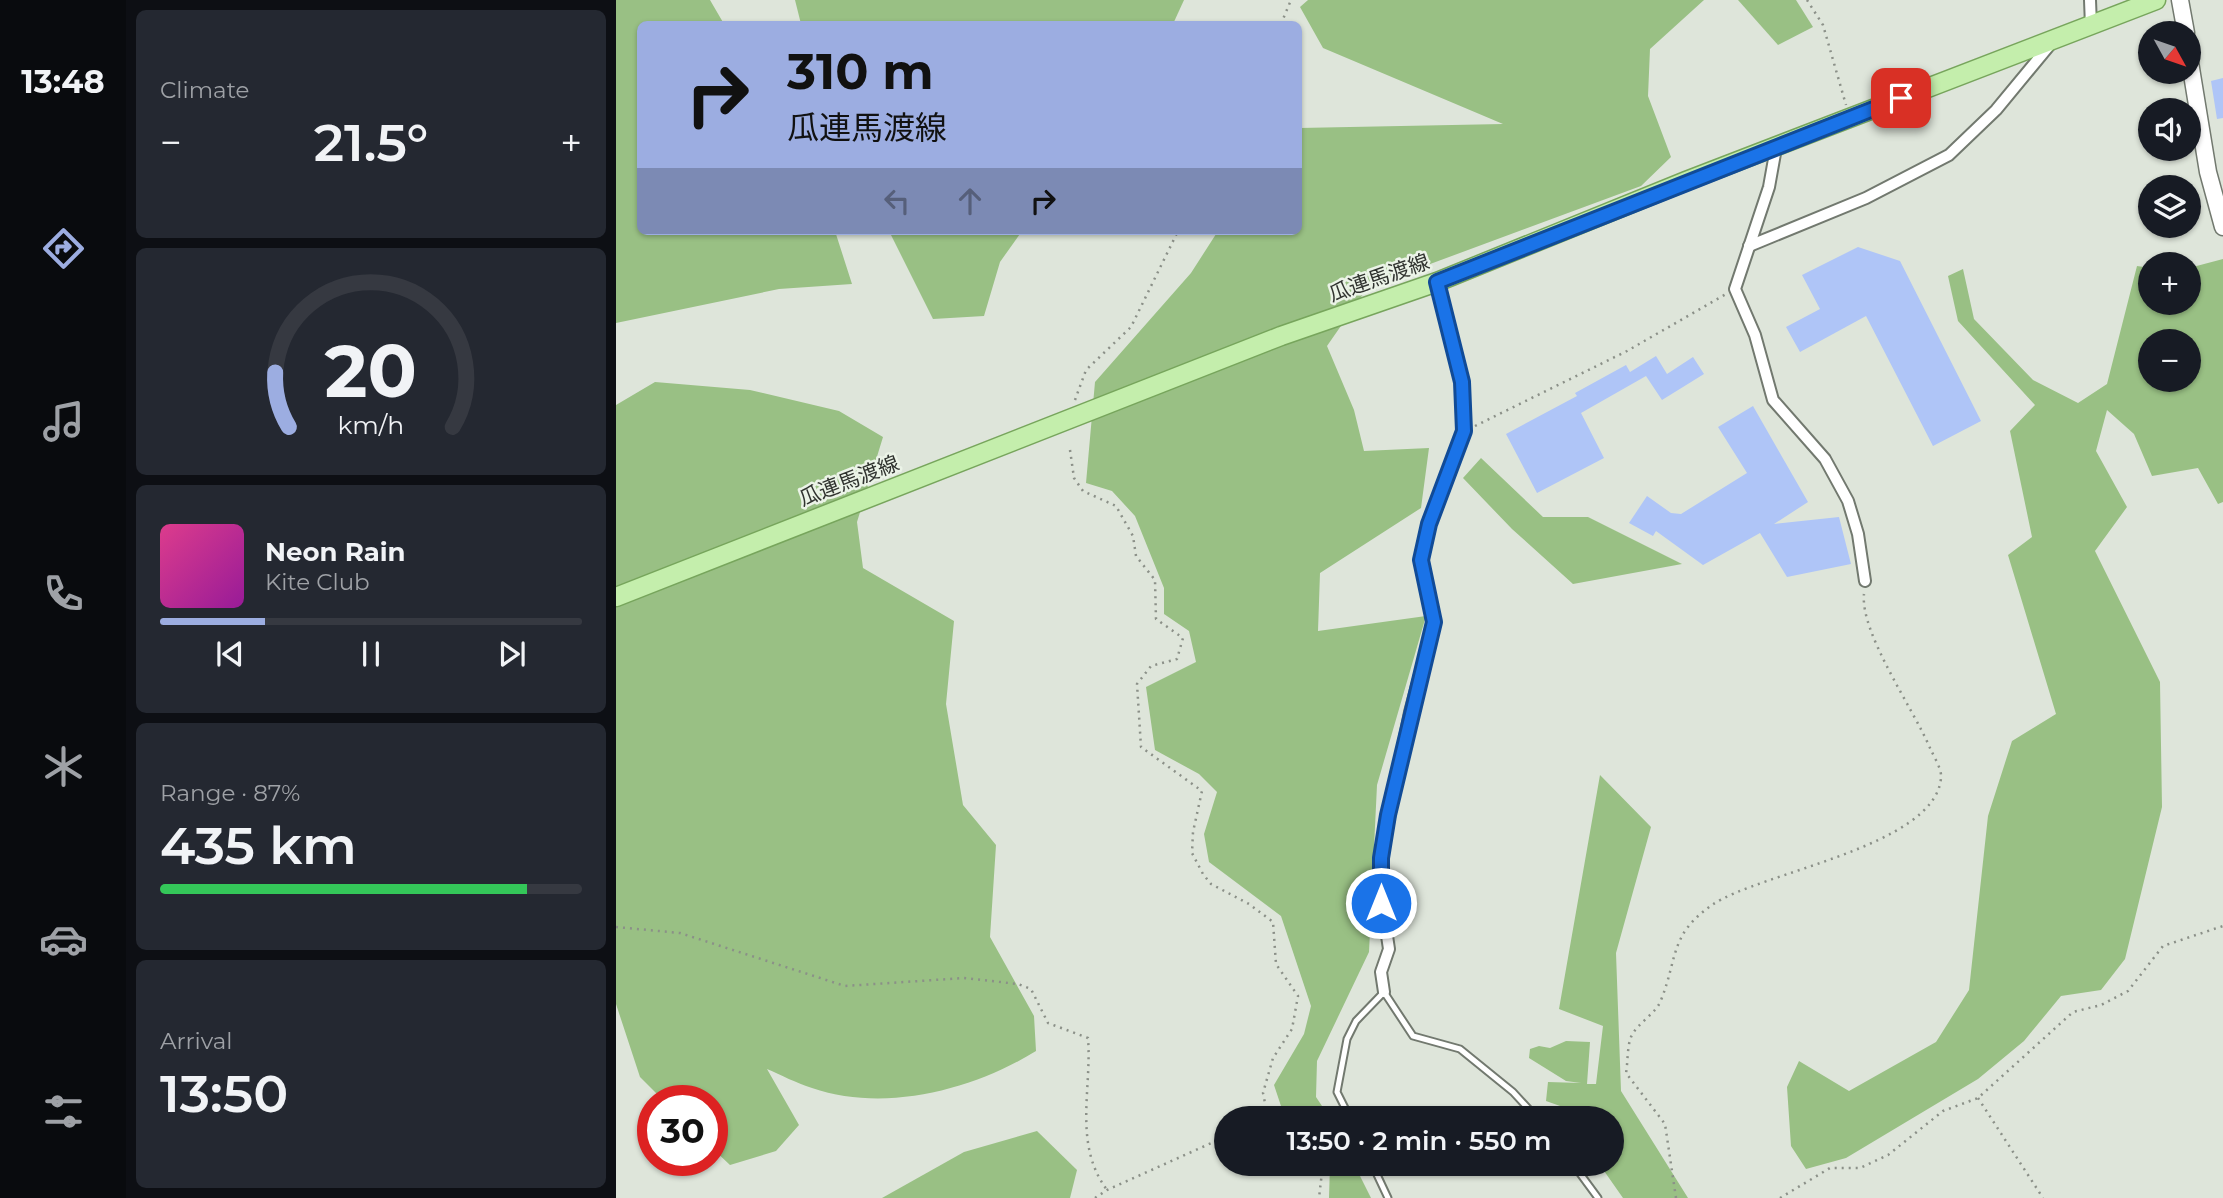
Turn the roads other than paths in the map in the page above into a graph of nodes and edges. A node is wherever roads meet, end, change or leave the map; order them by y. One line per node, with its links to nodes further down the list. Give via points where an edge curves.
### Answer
1 (2090, 0): 5 (street)
2 (2156, 0): 5 (main road, 瓜連馬渡線)
3 (2180, 0): 4 (main road)
4 (2184, 21)
5 (2091, 26): 6 (main road, 瓜連馬渡線)
6 (2054, 40): 8 (main road, 瓜連馬渡線); 10 (street, via 1996,110 1949,155 1866,198)
7 (2194, 84): 9 (main road)
8 (1776, 148): 10 (street, via 1769,187); 11 (main road, 瓜連馬渡線)
9 (2223, 228)
10 (1749, 246): 12 (street, via 1735,289 1755,335 1773,400 1825,459 1848,501)
11 (1437, 282): 13 (main road, 瓜連馬渡線, via 1282,336); 14 (street, via 1462,382 1464,431 1429,524 1421,560 1434,622 1410,712 1381,858 1381,903 1389,949 1381,972)
12 (1865, 581)
13 (616, 597)
14 (1384, 992): 15 (lane, via 1356,1021 1347,1039 1337,1092); 16 (lane, via 1413,1036 1460,1049)
15 (1344, 1106)
16 (1526, 1106)
17 (1377, 1176): 19 (lane)
18 (1582, 1176): 20 (lane)
19 (1388, 1198)
20 (1598, 1198)

